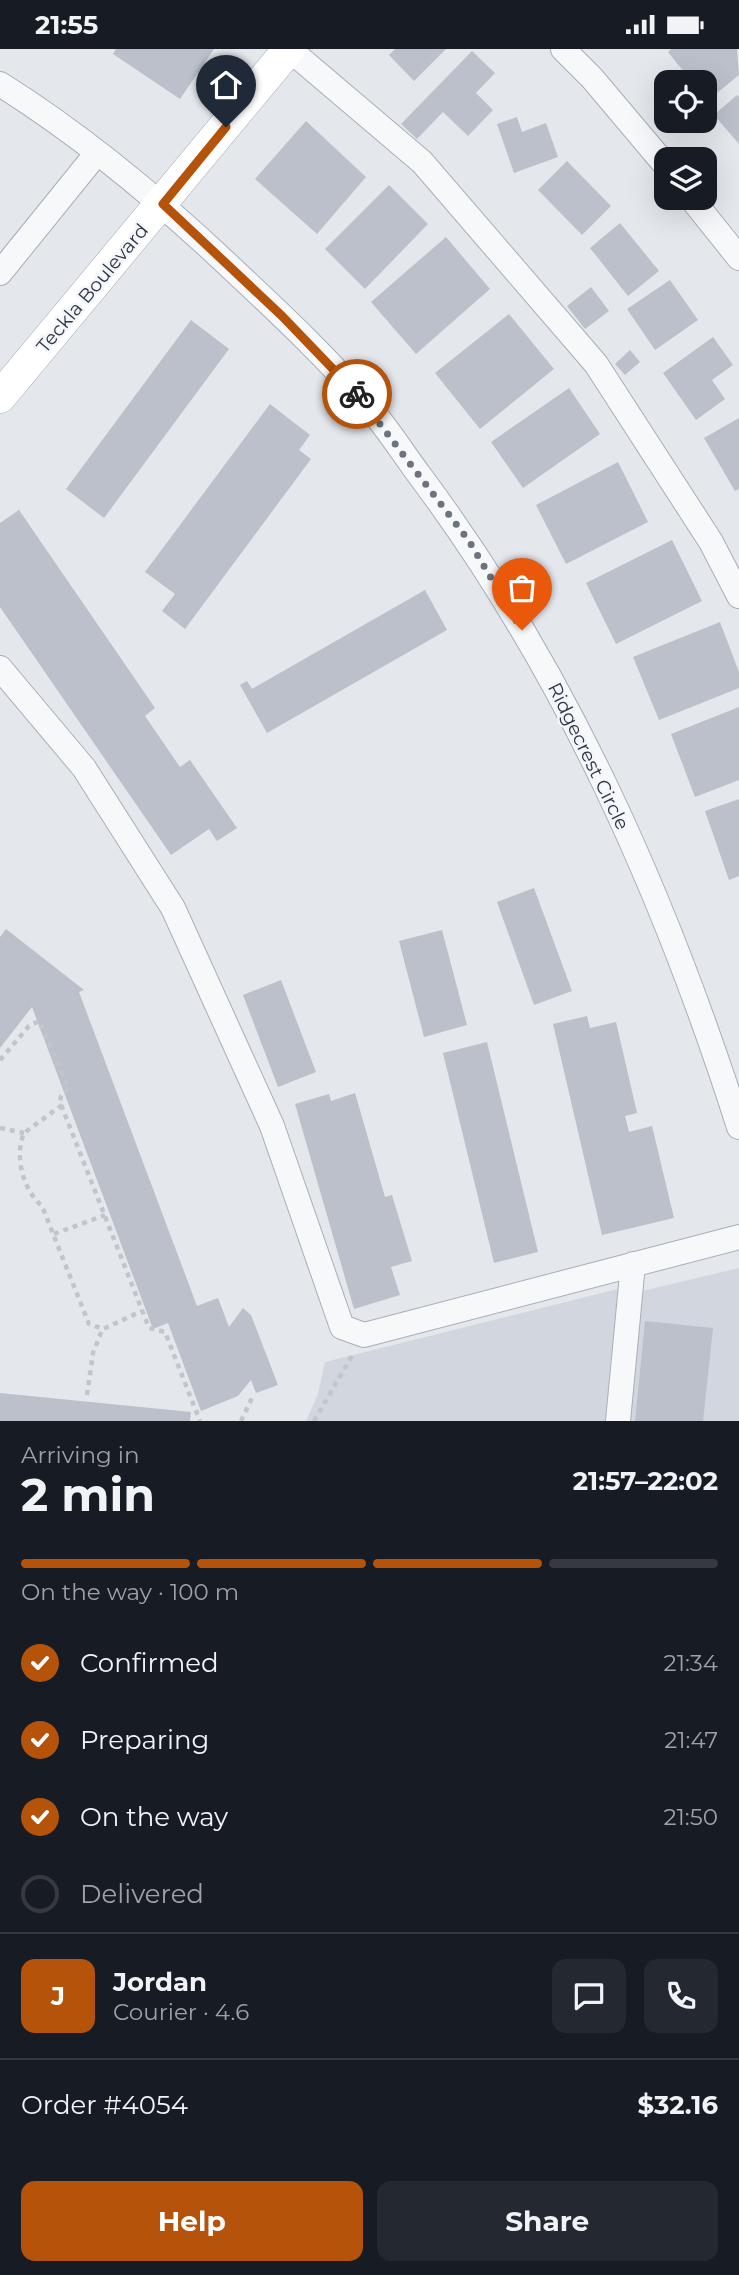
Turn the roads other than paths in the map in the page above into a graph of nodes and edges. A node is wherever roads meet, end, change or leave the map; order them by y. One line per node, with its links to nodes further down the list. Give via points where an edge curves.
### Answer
1 (289, 49): 6 (main road, Teckla Boulevard); 11 (street, via 422,162 596,364 711,542)
2 (563, 49): 4 (street)
3 (0, 84): 5 (street, Ridgecrest Circle)
4 (654, 152)
5 (97, 153): 6 (street, Ridgecrest Circle); 9 (street)
6 (163, 204): 10 (main road, Teckla Boulevard); 13 (street, Ridgecrest Circle, via 282,316 370,408 469,541 541,661 610,793 673,939)
7 (701, 210): 8 (street)
8 (739, 258)
9 (0, 273)
10 (0, 397)
11 (739, 596)
12 (0, 668): 15 (street, via 83,768 173,908 272,1126 342,1327 364,1335)
13 (739, 1127)
14 (739, 1237): 15 (street)
15 (634, 1264): 16 (street)
16 (618, 1421)

